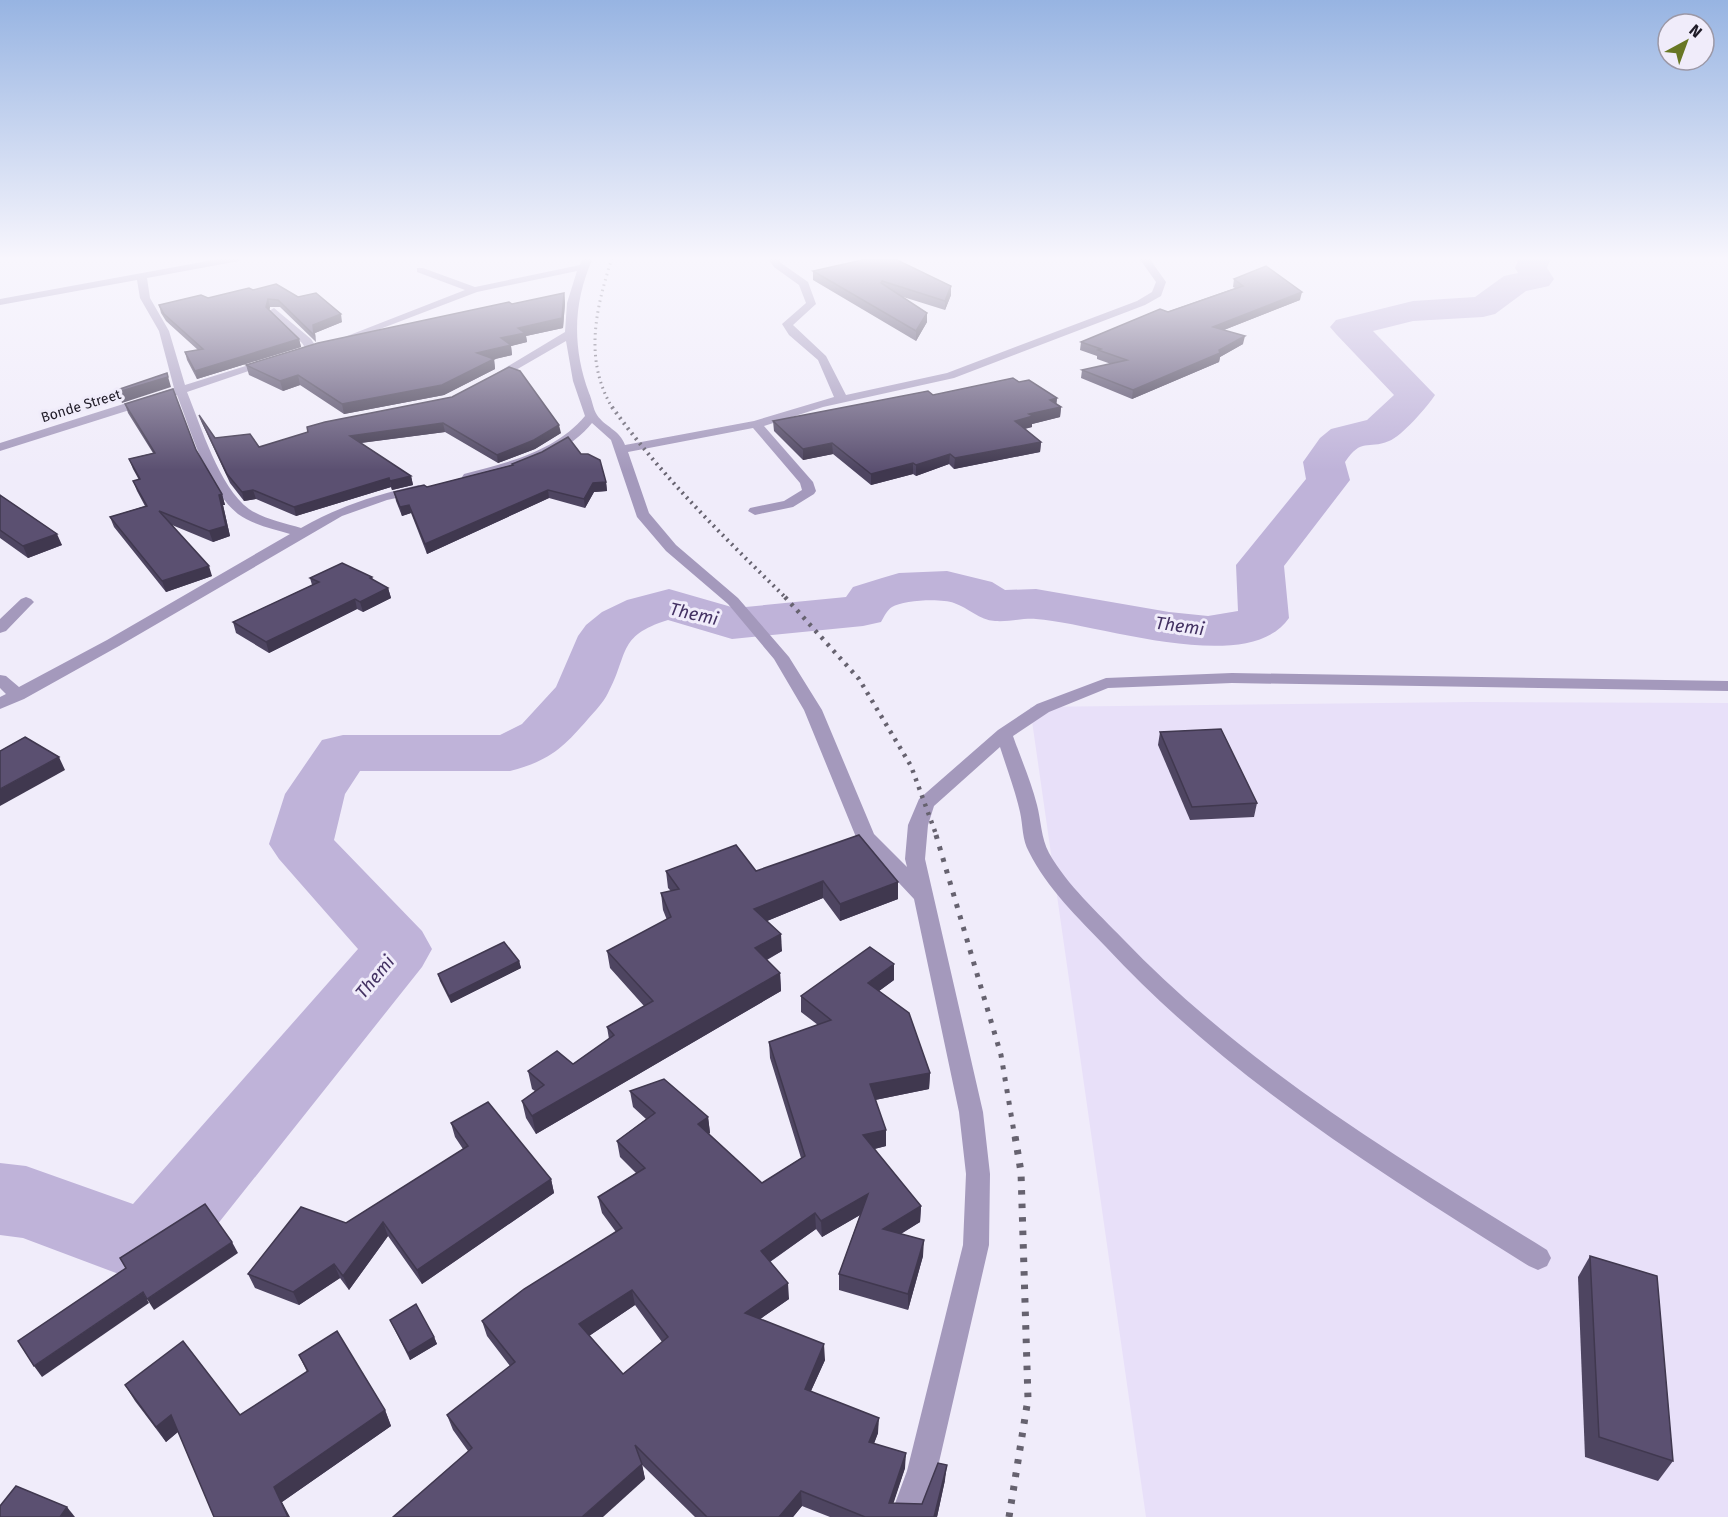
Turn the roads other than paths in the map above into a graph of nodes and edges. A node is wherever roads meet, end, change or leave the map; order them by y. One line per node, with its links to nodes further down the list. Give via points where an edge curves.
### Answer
1 (162, 329): 10 (street)
2 (294, 329): 3 (street, via 317,348)
3 (376, 329)
4 (570, 329): 7 (street)
5 (788, 329): 11 (street, via 816,351 832,372)
6 (1074, 329): 11 (street, via 950,376)
7 (570, 334): 9 (street); 12 (street)
8 (281, 359): 10 (street, Bonde Street)
9 (483, 384)
10 (181, 391): 14 (street, Bonde Street); 19 (street, via 204,449 233,502 262,521)
11 (841, 399): 13 (street)
12 (591, 416): 15 (street, via 607,428); 16 (street, via 584,428 550,448)
13 (756, 424): 15 (street); 18 (street, via 806,482 809,491 788,504)
14 (0, 447)
15 (622, 449): 27 (street, via 642,514 670,548 733,601 781,657 813,710 866,837)
16 (459, 480)
17 (439, 484): 19 (street, via 361,504)
18 (755, 511)
19 (302, 533): 24 (street)
20 (26, 602): 21 (street)
21 (0, 628)
22 (0, 680): 24 (street)
23 (1728, 686): 26 (street, via 1232,678 1106,684 1043,708)
24 (18, 695): 25 (street)
25 (0, 704)
26 (1004, 734): 27 (street, via 926,803 918,825 915,859); 28 (street, via 1028,807 1037,850 1118,948 1177,1006 1272,1086 1388,1165)
27 (922, 895): 29 (street, via 971,1112 978,1174 976,1245 922,1471)
28 (1538, 1258)
29 (905, 1517)

